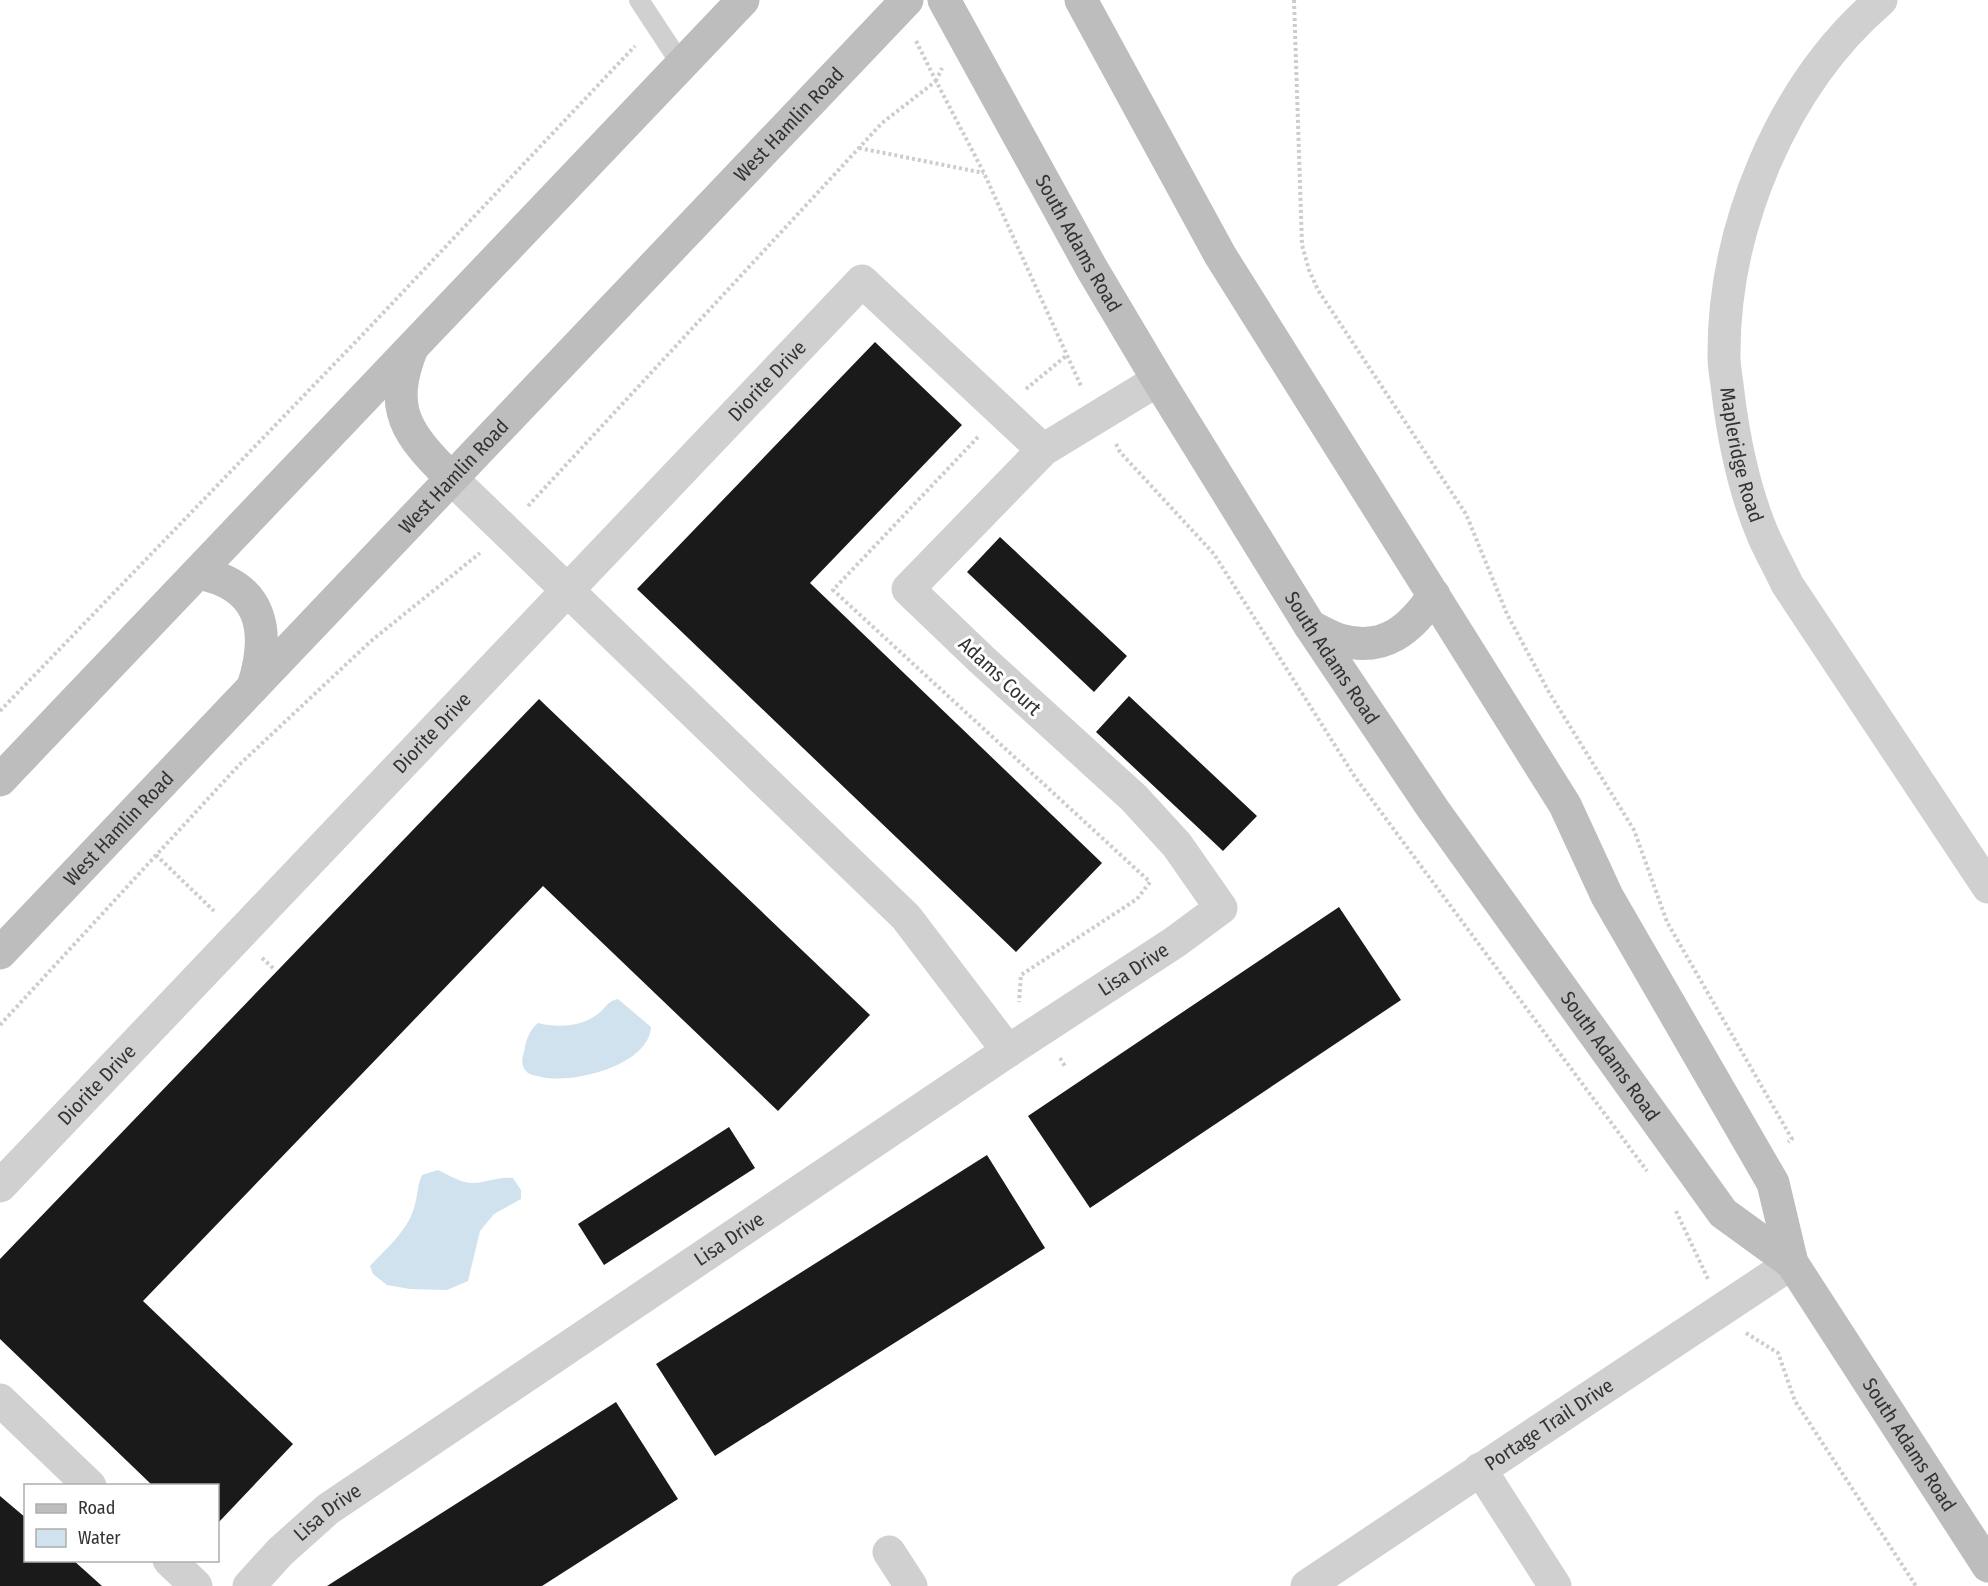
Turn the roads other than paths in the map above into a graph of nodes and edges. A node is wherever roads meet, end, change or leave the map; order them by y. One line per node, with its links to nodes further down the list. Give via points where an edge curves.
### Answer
1 (639, 0): 7 (lane)
2 (742, 0): 7 (main road)
3 (907, 0): 11 (main road, West Hamlin Road)
4 (944, 0): 9 (main road, South Adams Road, via 1092,269)
5 (1081, 0): 14 (main road, South Adams Road, via 1220,255)
6 (1881, 0): 18 (street, Mapleridge Road, via 1862,16 1808,84 1782,128 1752,197 1731,272 1726,313 1724,358 1732,430 1762,535 1787,584)
7 (681, 64): 8 (main road)
8 (414, 343): 11 (main road, via 403,370 402,407 421,448); 12 (main road)
9 (1158, 380): 10 (street, Adams Court); 15 (main road, South Adams Road)
10 (1043, 450): 13 (street, Diorite Drive, via 862,280); 19 (street, Adams Court, via 908,589 1134,798 1177,845)
11 (451, 478): 13 (street); 16 (main road, West Hamlin Road)
12 (198, 573): 16 (main road, via 233,584 255,609 263,643); 17 (main road)
13 (568, 590): 21 (street, via 906,917); 22 (street, Diorite Drive)
14 (1434, 595): 15 (main road, via 1412,623 1379,642 1359,645); 23 (main road, South Adams Road, via 1565,805 1607,896 1773,1183)
15 (1310, 626): 23 (main road, South Adams Road, via 1433,809 1723,1213)
16 (253, 689): 20 (main road, West Hamlin Road)
17 (0, 780)
18 (1988, 887)
19 (1221, 908): 21 (street, Lisa Drive)
20 (0, 953)
21 (1008, 1051): 31 (street, Lisa Drive, via 328,1509)
22 (0, 1186)
23 (1791, 1263): 25 (street, Portage Trail Drive); 29 (main road, South Adams Road)
24 (0, 1400): 26 (street)
25 (1480, 1469): 33 (street, Portage Trail Drive); 34 (street)
26 (89, 1484)
27 (889, 1552): 32 (street)
28 (171, 1562): 30 (street)
29 (1988, 1566)
30 (196, 1586)
31 (249, 1586)
32 (911, 1586)
33 (1307, 1586)
34 (1555, 1586)

